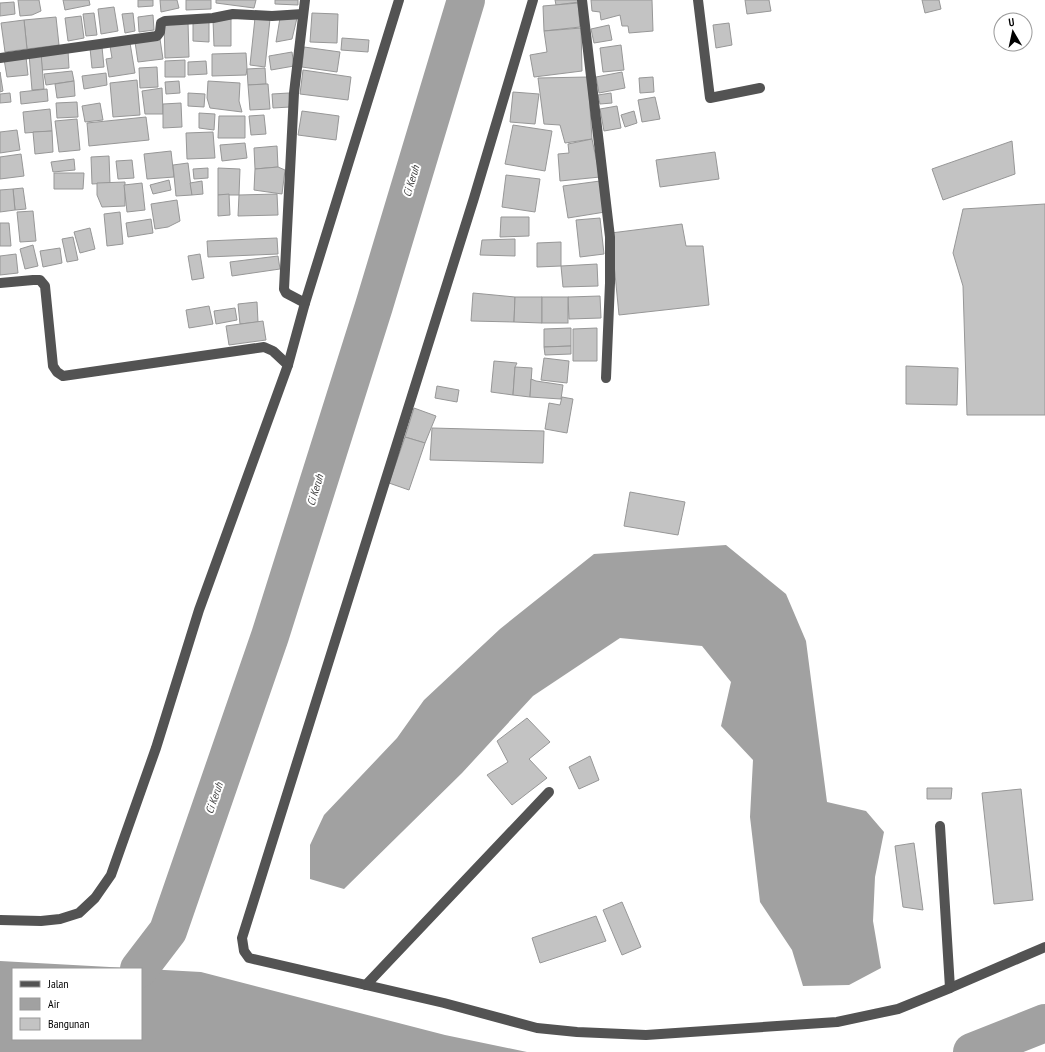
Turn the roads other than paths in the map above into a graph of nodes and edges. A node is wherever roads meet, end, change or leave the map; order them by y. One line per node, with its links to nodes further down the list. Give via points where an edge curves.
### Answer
1 (304, 0): 6 (street)
2 (399, 0): 10 (street)
3 (533, 0): 17 (street, via 472,206 242,938 244,951 249,958)
4 (582, 0): 12 (street, via 610,237)
5 (698, 0): 8 (street, via 710,98)
6 (302, 14): 7 (street, via 233,14 165,21 161,23 157,36); 10 (street, via 294,93 284,289 286,293)
7 (0, 58)
8 (760, 88)
9 (0, 283): 11 (street, via 40,280 45,286 53,366 63,376 264,347 273,351)
10 (305, 303): 11 (street)
11 (288, 365): 15 (street, via 199,610 156,748 111,875 95,898 79,913 41,921)
12 (606, 378)
13 (549, 792): 17 (street)
14 (940, 826): 18 (street)
15 (0, 920)
16 (1045, 947): 18 (street)
17 (366, 985): 18 (street, via 537,1028 646,1035 837,1022 898,1008)
18 (950, 988)

